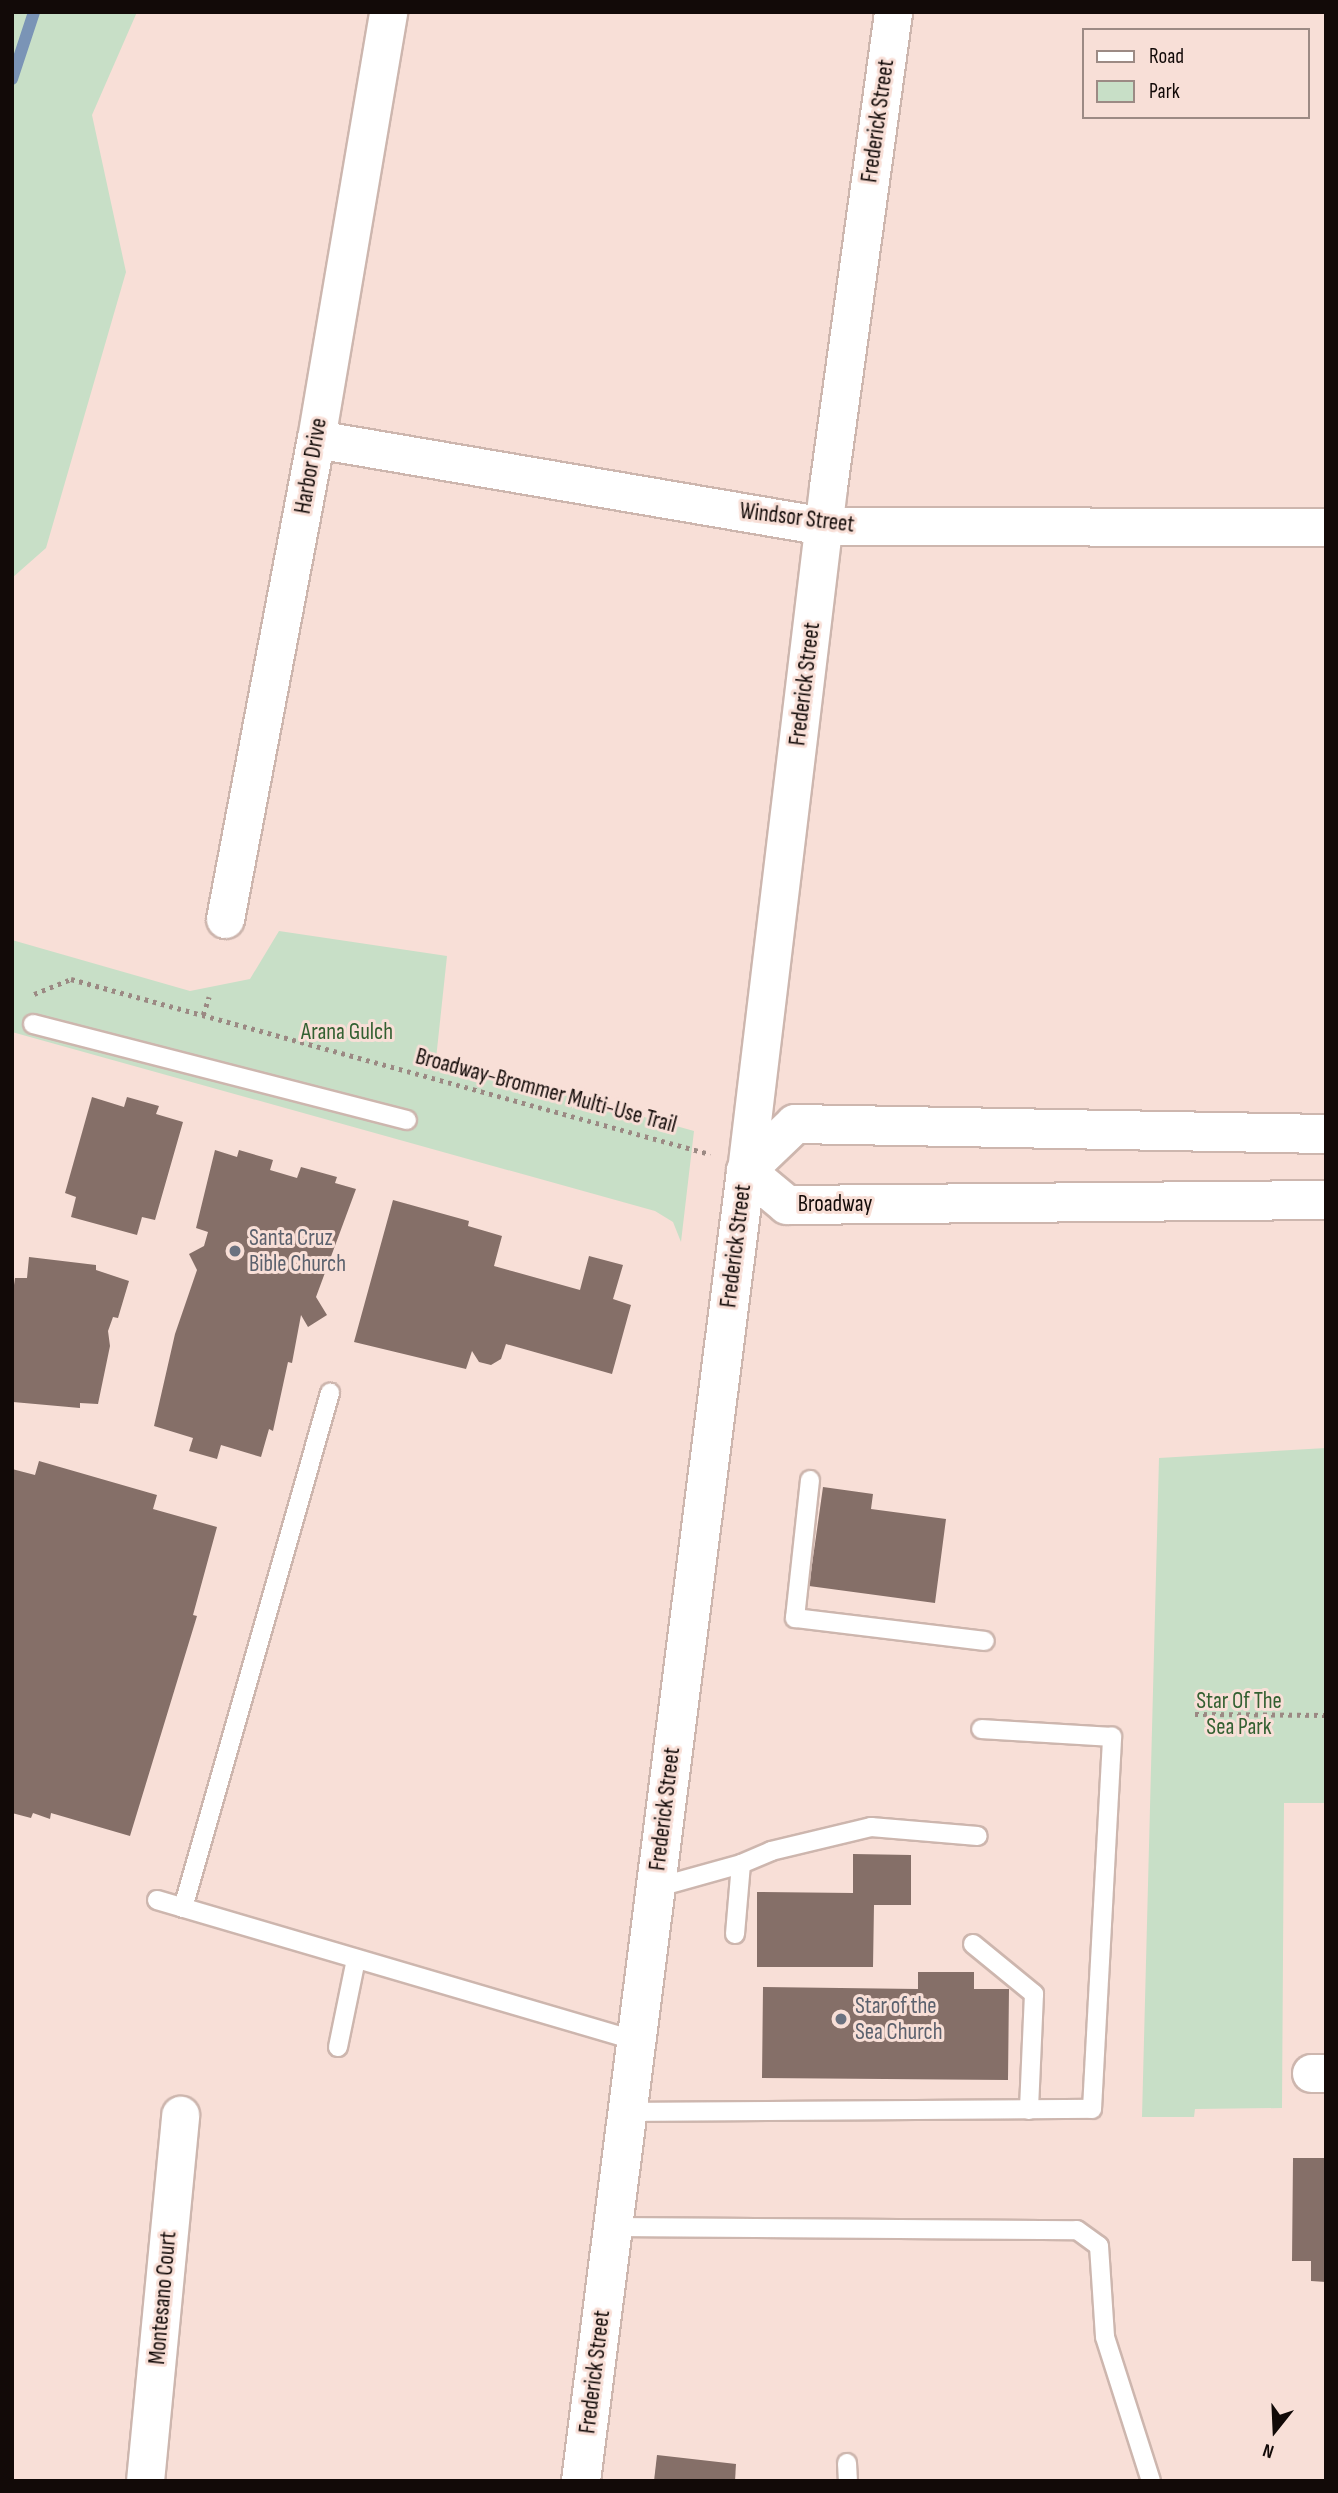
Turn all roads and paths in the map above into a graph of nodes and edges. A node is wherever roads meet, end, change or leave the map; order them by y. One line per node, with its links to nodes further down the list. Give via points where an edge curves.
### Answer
1 (388, 12): 3 (street, Harbor Drive)
2 (893, 12): 4 (street, Frederick Street)
3 (316, 439): 4 (street, Windsor Street); 6 (street, Harbor Drive)
4 (824, 526): 5 (street, Windsor Street); 13 (street, Frederick Street)
5 (1326, 527)
6 (225, 919)
7 (22, 997): 9 (path, Broadway-Brommer Multi-Use Trail, via 71,979)
8 (209, 997): 9 (path)
9 (203, 1015): 13 (path, Broadway-Brommer Multi-Use Trail, via 708,1153)
10 (33, 1024): 11 (lane)
11 (407, 1120)
12 (1326, 1134): 13 (main road, via 795,1124)
13 (746, 1171): 14 (main road, Broadway, via 787,1205); 23 (main road, Frederick Street)
14 (1326, 1200)
15 (330, 1393): 25 (lane)
16 (810, 1480): 17 (lane, via 795,1618)
17 (985, 1641)
18 (1195, 1714): 19 (path)
19 (1326, 1715)
20 (981, 1729): 31 (lane, via 1112,1737 1092,2109)
21 (978, 1836): 22 (lane, via 871,1827 771,1851)
22 (741, 1864): 23 (lane); 26 (lane)
23 (656, 1888): 29 (main road, Frederick Street)
24 (157, 1900): 25 (lane)
25 (183, 1908): 28 (lane)
26 (735, 1934)
27 (974, 1944): 31 (lane, via 1034,1994)
28 (356, 1959): 29 (lane); 30 (lane)
29 (637, 2041): 32 (main road, Frederick Street)
30 (338, 2048)
31 (1029, 2110): 32 (lane)
32 (628, 2112): 34 (main road, Frederick Street)
33 (180, 2115): 35 (street, Montesano Court)
34 (613, 2227): 36 (main road, Frederick Street); 37 (lane, via 1077,2230 1099,2246 1105,2337)
35 (145, 2481)
36 (581, 2481)
37 (1151, 2481)

